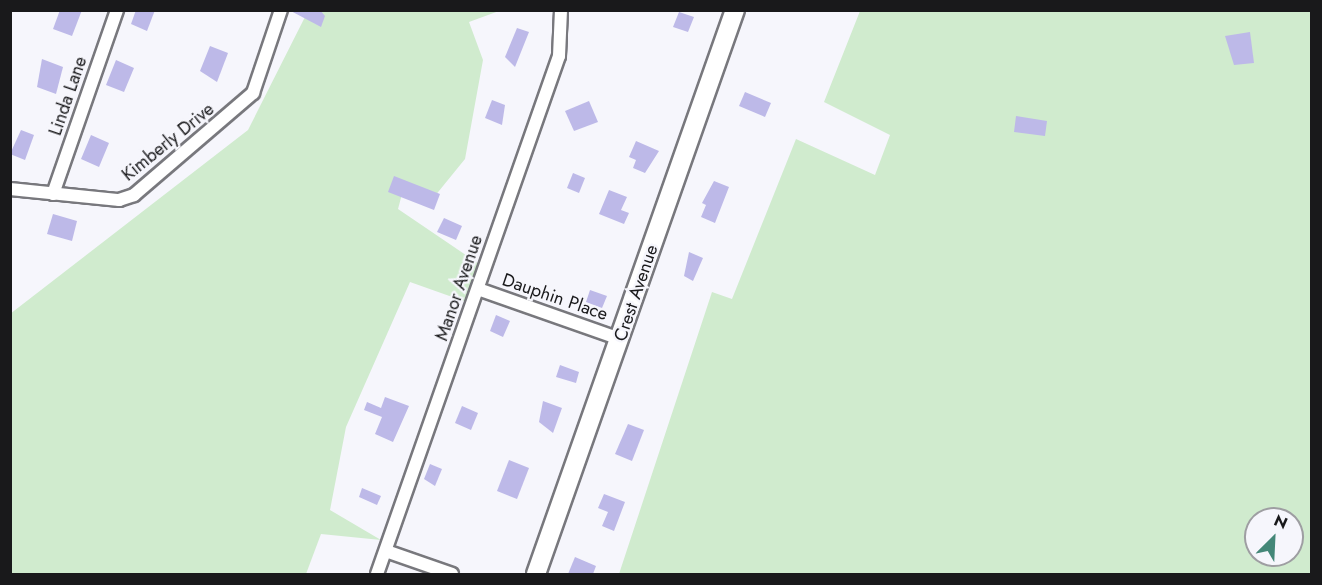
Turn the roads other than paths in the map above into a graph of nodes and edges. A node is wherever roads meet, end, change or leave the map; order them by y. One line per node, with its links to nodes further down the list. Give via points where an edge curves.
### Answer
1 (117, 10): 6 (street, Linda Lane)
2 (281, 10): 6 (street, Kimberly Drive, via 247,100 135,195 119,200)
3 (561, 10): 7 (street, Manor Avenue, via 559,56)
4 (735, 10): 8 (street, Crest Avenue)
5 (10, 189): 6 (street, Kimberly Drive)
6 (53, 194)
7 (478, 289): 8 (street, Dauphin Place); 9 (street, Manor Avenue)
8 (620, 339): 12 (street, Crest Avenue)
9 (386, 551): 10 (street, Manor Avenue); 11 (street)
10 (377, 574)
11 (452, 574)
12 (536, 574)

